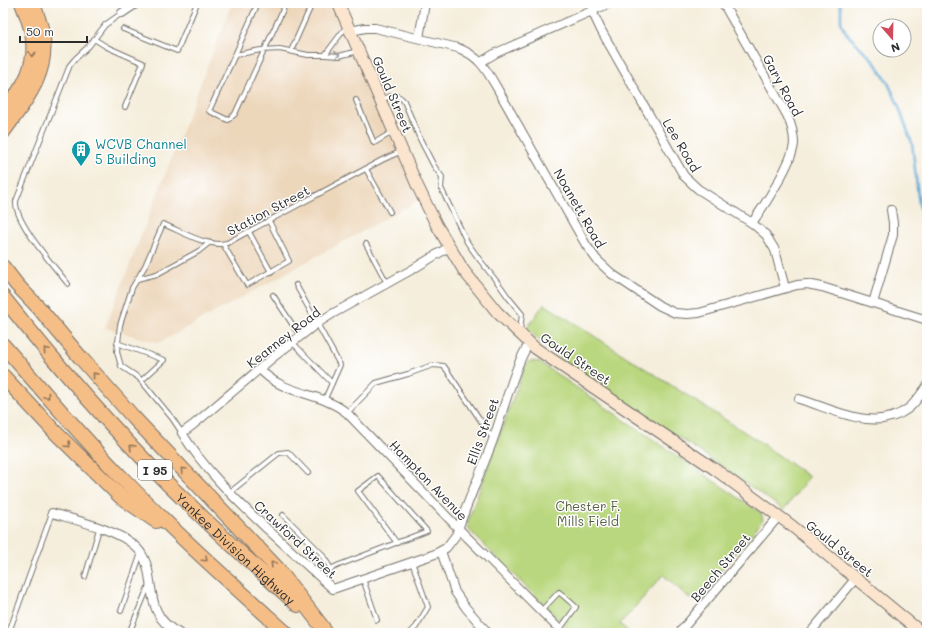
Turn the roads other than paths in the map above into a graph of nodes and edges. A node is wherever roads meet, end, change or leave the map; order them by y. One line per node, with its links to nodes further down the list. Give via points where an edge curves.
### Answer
1 (22, 3): 27 (highway, one-way to 27, via 32,34 32,60 22,87)
2 (33, 3): 29 (highway, via 43,37 41,67 32,90)
3 (137, 3): 13 (street)
4 (197, 3): 15 (lane, via 177,51)
5 (258, 3): 21 (lane)
6 (286, 3): 18 (lane)
7 (310, 3): 20 (lane, via 311,6)
8 (338, 3): 14 (main road, Gould Street)
9 (425, 3): 16 (street)
10 (610, 3): 12 (street)
11 (723, 3): 35 (street, Gary Road, via 787,115 794,137 791,159)
12 (592, 11): 23 (street); 35 (street, Lee Road, via 684,176 698,189)
13 (122, 13): 17 (lane, via 105,25)
14 (349, 28): 16 (street, Noanett Road, via 370,27); 19 (main road, Gould Street); 22 (lane)
15 (123, 29)
16 (419, 38): 23 (street, Noanett Road, via 458,48)
17 (94, 39): 26 (lane, via 143,63); 45 (lane, via 70,65 16,201 17,213 25,228)
18 (265, 50): 20 (lane); 21 (lane); 21 (lane, via 235,114 228,120 209,111)
19 (359, 50): 22 (lane, one-way to 19, via 339,56); 25 (main road, Gould Street)
20 (291, 51): 22 (lane)
21 (235, 55)
22 (325, 55)
23 (481, 62): 48 (street, Noanett Road, via 586,245 612,274 660,306 681,314 699,313)
24 (356, 100): 28 (lane, via 374,143)
25 (381, 100): 28 (main road, Gould Street); 55 (lane, via 396,95 404,101 424,148 442,177 440,188 467,242 522,314)
26 (125, 107)
27 (3, 109)
28 (394, 131): 30 (main road, Gould Street)
29 (3, 132)
30 (402, 151): 31 (lane, Station Street); 40 (main road, Gould Street)
31 (366, 169): 33 (lane); 34 (lane, Station Street)
32 (890, 210): 51 (street, via 893,236)
33 (390, 212)
34 (269, 221): 36 (lane, Station Street); 43 (lane, via 289,261)
35 (752, 223): 48 (street, Lee Road, via 773,244)
36 (249, 232): 38 (lane, Station Street); 43 (lane)
37 (209, 243): 38 (lane, Station Street); 44 (lane, via 157,274); 44 (lane, Station Street, via 163,224 148,261)
38 (223, 244): 43 (lane, via 248,285)
39 (366, 244): 46 (lane)
40 (449, 247): 46 (street, Kearney Road); 55 (main road, Gould Street, via 480,292)
41 (3, 257): 52 (highway)
42 (3, 267): 52 (highway)
43 (271, 272)
44 (136, 279): 58 (lane, Station Street, via 122,318)
45 (68, 284)
46 (387, 284): 54 (street, Kearney Road)
47 (296, 285): 54 (lane)
48 (785, 288): 51 (street, Noanett Road, via 802,284 817,286)
49 (273, 295): 56 (lane)
50 (3, 297): 92 (highway, Yankee Division Highway / I 95, one-way to 50, via 211,526 146,462 80,391)
51 (873, 302): 53 (street, Noanett Road)
52 (38, 308): 92 (highway, one-way to 52, via 277,568 146,431)
53 (927, 320)
54 (317, 323): 56 (street, Kearney Road); 64 (lane, via 340,365)
55 (519, 333): 59 (main road, Gould Street)
56 (300, 336): 57 (street, Kearney Road)
57 (292, 342): 61 (street, Kearney Road); 64 (lane)
58 (117, 343): 63 (lane, Station Street, via 120,363); 63 (lane, via 164,360)
59 (530, 344): 70 (street, Ellis Street, via 519,363); 75 (main road, Gould Street, via 716,470)
60 (3, 345): 79 (highway, I 95, one-way to 79, via 103,458)
61 (260, 369): 67 (street, Hampton Avenue, via 278,383); 69 (street, Kearney Road)
62 (3, 376): 79 (highway, one-way to 79, via 121,497)
63 (142, 381): 69 (lane, Station Street)
64 (332, 383): 67 (lane)
65 (927, 386): 66 (street, via 912,405 903,411 892,417 875,420 856,418)
66 (799, 399)
67 (324, 401): 68 (street, Hampton Avenue)
68 (347, 413): 70 (lane, via 376,382 433,365 444,366); 77 (street, Hampton Avenue)
69 (182, 433): 72 (street, Crawford Street)
70 (493, 440): 77 (street, Ellis Street)
71 (308, 473): 72 (lane, via 288,452 279,453)
72 (229, 493): 84 (street, Crawford Street)
73 (52, 513): 76 (street); 95 (lane, via 10,629)
74 (283, 515): 83 (lane, via 322,554)
75 (778, 516): 86 (main road, Gould Street); 100 (street, Beech Street)
76 (99, 528): 81 (street, via 128,540); 85 (lane)
77 (458, 528): 80 (street, Crawford Street, via 451,543); 90 (street, Hampton Avenue)
78 (397, 543): 78 (lane, via 428,531 378,476 358,491); 83 (lane)
79 (188, 544): 97 (highway, I 95, one-way to 97)
80 (441, 551): 82 (street, Crawford Street); 99 (street, via 455,592)
81 (141, 553): 88 (street, via 146,561); 89 (lane)
82 (412, 562): 87 (street, Crawford Street); 98 (lane, via 428,607)
83 (331, 569): 84 (lane)
84 (317, 575): 87 (street, Crawford Street, via 333,589)
85 (85, 577)
86 (856, 578): 101 (street); 102 (main road, Gould Street)
87 (363, 579): 91 (lane)
88 (150, 583): 94 (street, via 152,599 160,618); 96 (lane)
89 (121, 610)
90 (541, 611): 93 (street, Hampton Avenue); 93 (lane, via 559,592 576,607)
91 (377, 620)
92 (326, 630)
93 (561, 631)
94 (176, 632)
95 (11, 633)
96 (129, 633)
97 (286, 633)
98 (410, 633)
99 (488, 633)
100 (679, 633)
101 (810, 633)
102 (922, 633)

